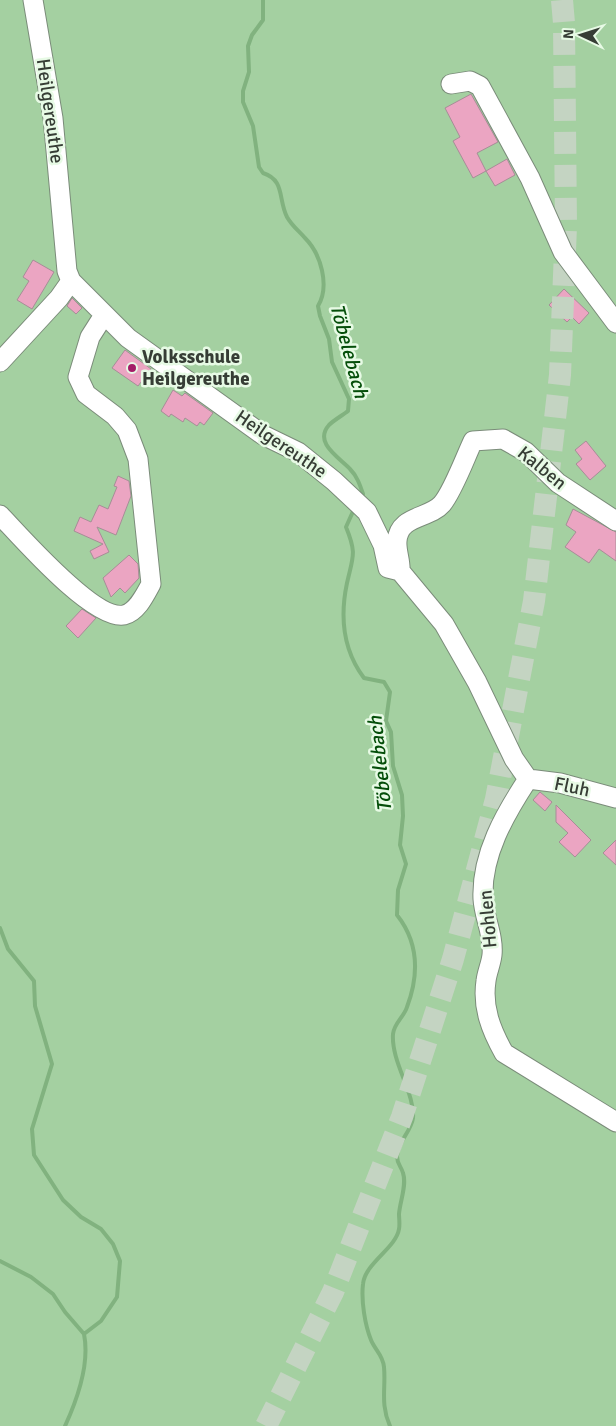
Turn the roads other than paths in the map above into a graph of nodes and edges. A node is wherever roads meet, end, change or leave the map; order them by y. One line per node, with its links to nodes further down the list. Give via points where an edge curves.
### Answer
1 (33, 0): 3 (street, Heilgereuthe, via 53,118 67,271)
2 (451, 84): 5 (street, via 470,82 480,86 530,178 563,252)
3 (71, 281): 4 (street, Heilgereuthe); 6 (street)
4 (104, 315): 7 (street, via 90,337 78,377 86,394 115,416 127,430 138,459 151,584 143,599 131,612 109,615 62,580); 9 (street, Heilgereuthe, via 128,338 262,435 298,452 349,495 367,512 383,545 388,568)
5 (616, 323)
6 (0, 362)
7 (0, 515)
8 (616, 521): 9 (street, Kalben, via 558,483 526,452 503,439 473,441 444,501 430,513 412,518 400,531 397,542)
9 (400, 571): 10 (street, Heilgereuthe, via 444,624 477,682 514,759)
10 (528, 779): 11 (street, Fluh, via 577,787); 12 (street, Hohlen, via 506,812 494,840 485,876 483,899 492,954 484,1003 504,1053)
11 (616, 798)
12 (616, 1122)

